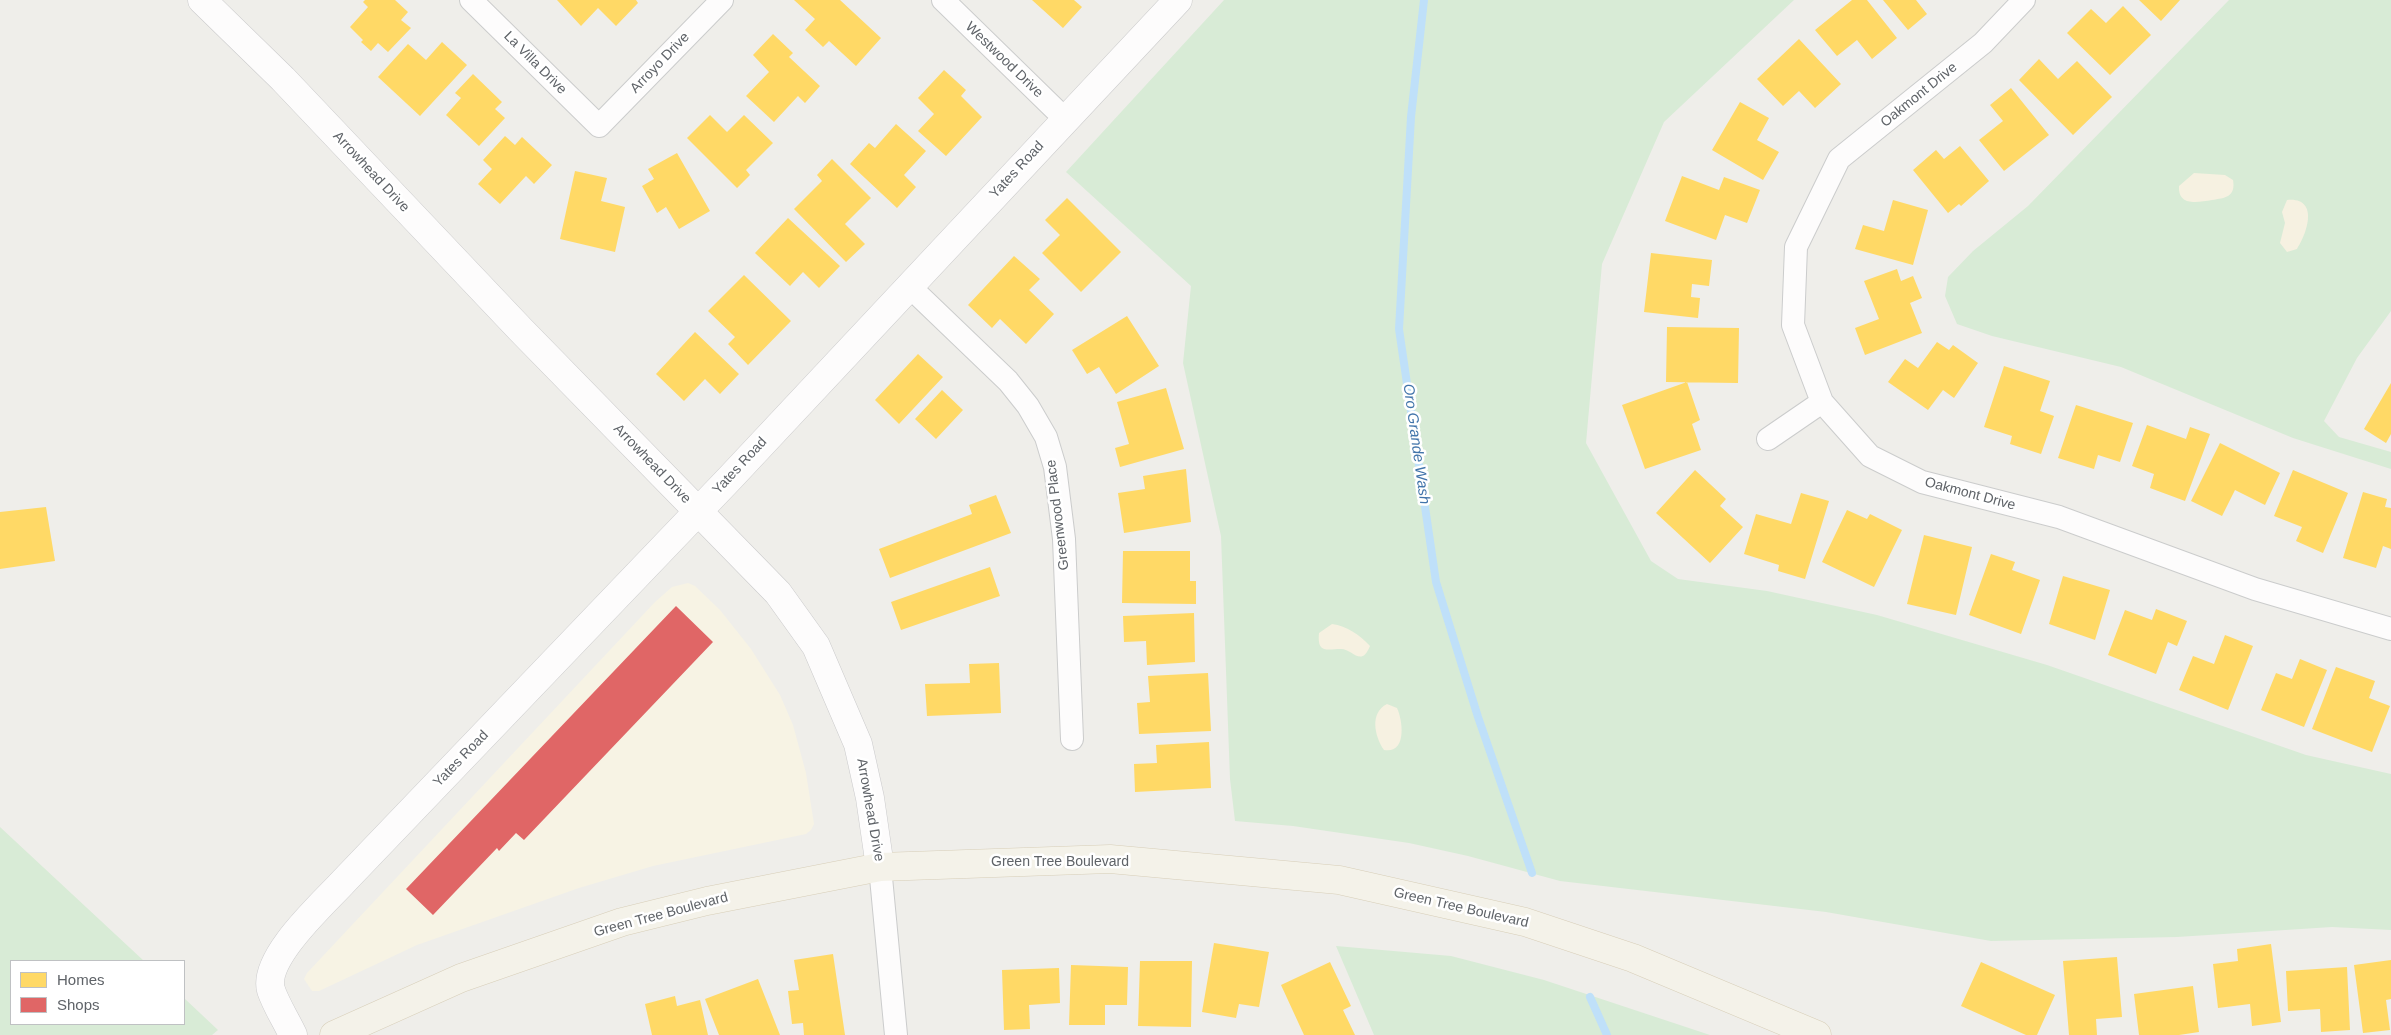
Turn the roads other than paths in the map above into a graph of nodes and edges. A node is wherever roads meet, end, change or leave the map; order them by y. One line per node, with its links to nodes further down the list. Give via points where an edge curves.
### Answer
1 (202, 0): 12 (street, Arrowhead Drive, via 283,79)
2 (471, 0): 8 (street, La Villa Drive)
3 (722, 0): 8 (street, Arroyo Drive)
4 (943, 0): 7 (street, Westwood Drive)
5 (1178, 0): 7 (street, Yates Road)
6 (2024, 0): 10 (street, Oakmont Drive, via 1983,43 1839,159 1796,247 1792,325)
7 (1065, 119): 9 (street, Yates Road)
8 (599, 126)
9 (909, 286): 12 (street, Yates Road); 14 (street, Greenwood Place, via 1008,381 1028,406 1046,437 1055,467 1064,539)
10 (1822, 402): 11 (street); 13 (street, Oakmont Drive, via 1870,456 1922,482 2059,517 2255,589)
11 (1768, 439)
12 (698, 511): 15 (street, Arrowhead Drive, via 778,593 816,646 858,744); 16 (street, Yates Road, via 291,940 277,959 271,974 271,988)
13 (2391, 629)
14 (1072, 739)
15 (880, 867): 17 (main road, Green Tree Boulevard, via 707,901 622,922 461,978); 18 (street, Arrowhead Drive); 19 (main road, Green Tree Boulevard, via 1110,859 1339,880 1525,922 1634,958)
16 (293, 1035)
17 (334, 1035)
18 (896, 1035)
19 (1817, 1035)

